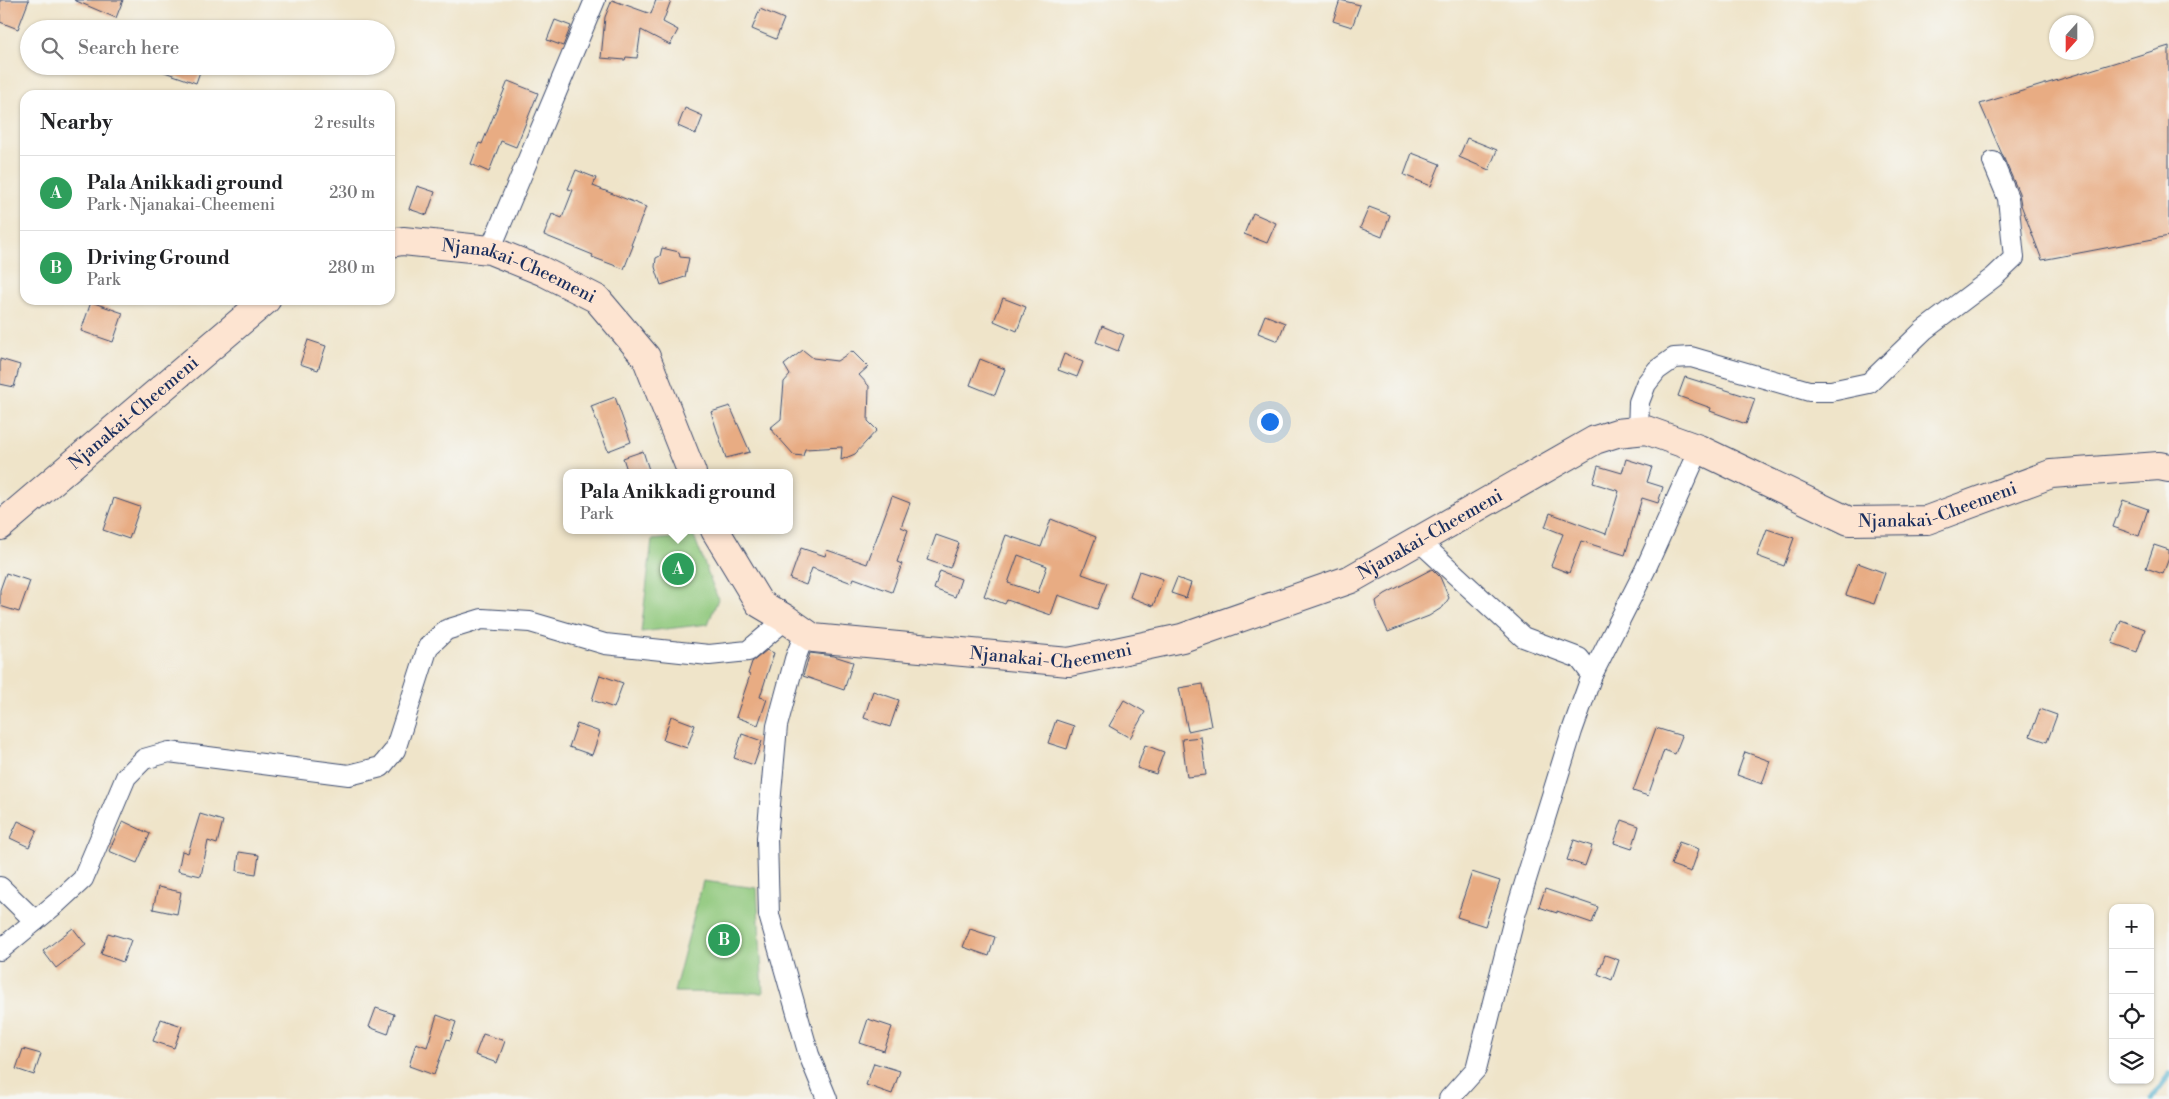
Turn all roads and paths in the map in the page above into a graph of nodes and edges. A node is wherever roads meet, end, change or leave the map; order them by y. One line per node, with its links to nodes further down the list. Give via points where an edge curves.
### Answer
1 (595, 0): 4 (street)
2 (1993, 162): 6 (street, via 2008,198 2014,258 1924,330 1869,383 1831,391 1809,391 1691,357 1674,358 1657,370 1646,384 1639,402)
3 (395, 242): 4 (main road, Njanakai-Cheemeni)
4 (490, 250): 9 (main road, Njanakai-Cheemeni, via 542,271 597,299 646,358)
5 (260, 305): 10 (main road, Njanakai-Cheemeni)
6 (1638, 431): 7 (main road, Njanakai-Cheemeni, via 1646,430); 12 (main road, Njanakai-Cheemeni, via 1595,440)
7 (1699, 449): 8 (main road, Njanakai-Cheemeni, via 1849,521 1927,520 2051,474); 14 (street, via 1645,570)
8 (2169, 468)
9 (690, 469)
10 (0, 526)
11 (717, 534): 13 (main road, Njanakai-Cheemeni, via 759,603)
12 (1419, 541): 13 (main road, Njanakai-Cheemeni, via 1350,579 1182,638 1069,662 813,638); 14 (street, via 1523,637 1579,658)
13 (795, 626): 16 (street, via 748,651 709,655 606,644 530,622 482,619 446,630 428,646 396,750 381,767 349,775 169,752 144,759 126,777 83,878); 18 (street, via 795,659 777,726 767,838 769,915 810,1055)
14 (1592, 675): 19 (street, via 1515,915 1476,1069)
15 (0, 887): 16 (street)
16 (35, 921): 17 (street)
17 (0, 950)
18 (827, 1099)
19 (1449, 1099)

